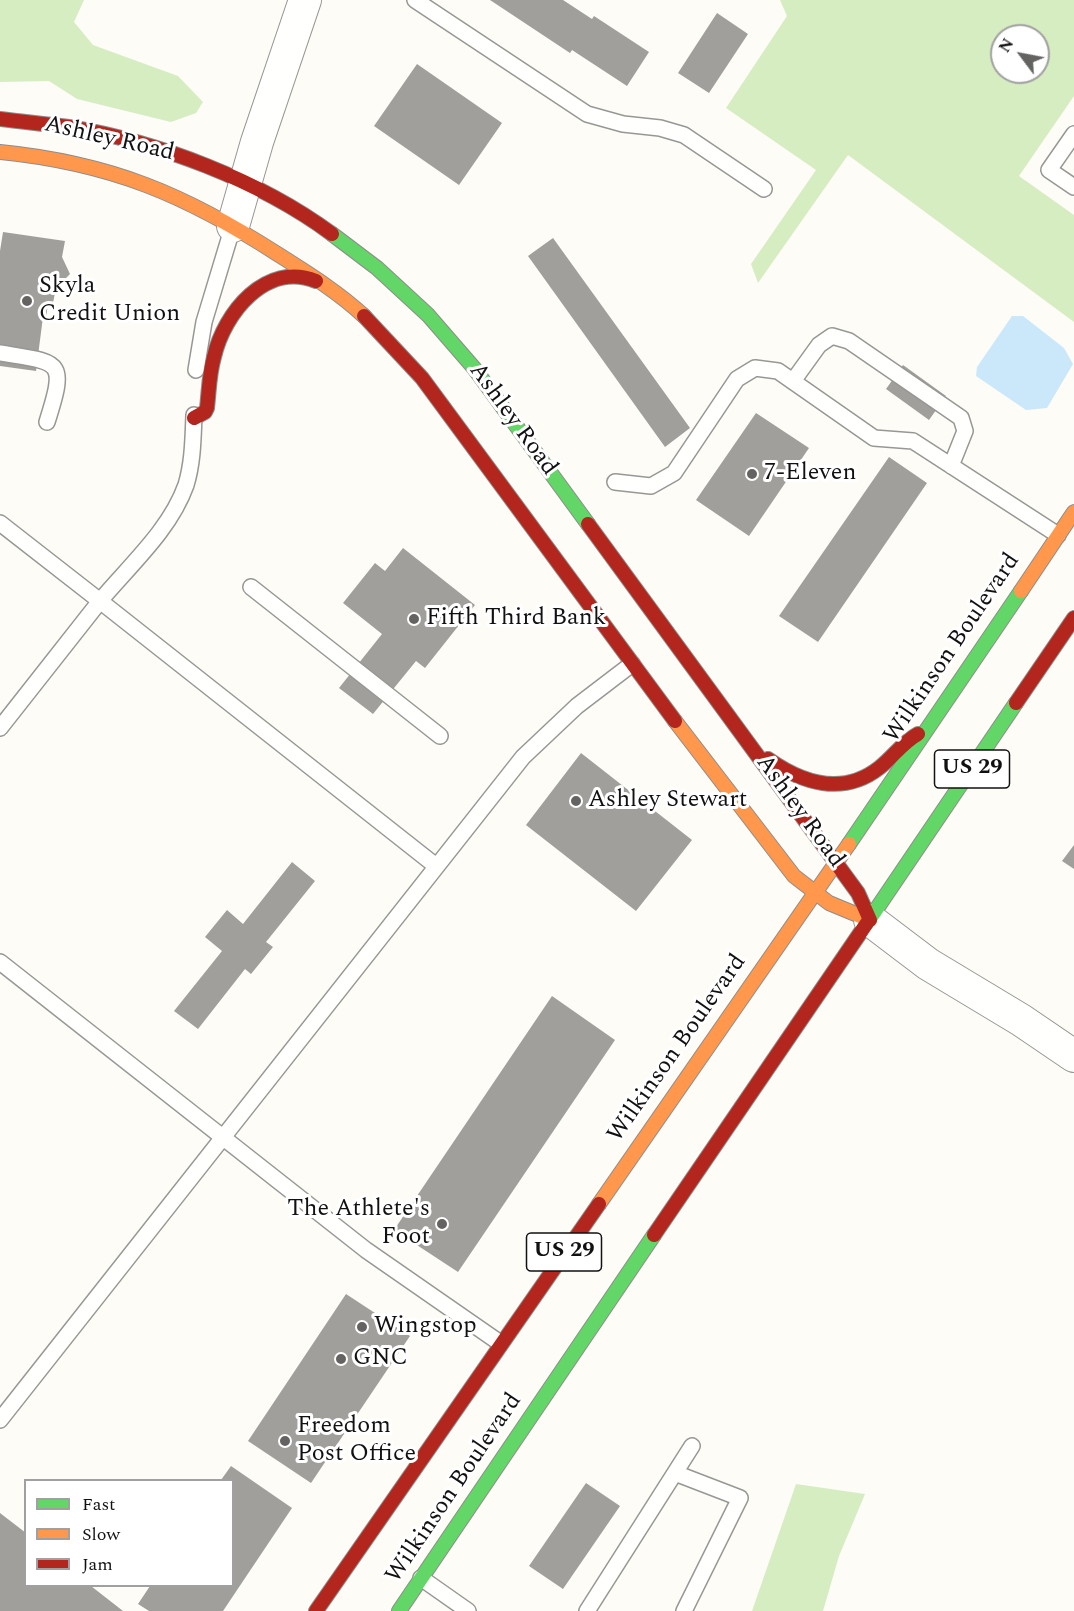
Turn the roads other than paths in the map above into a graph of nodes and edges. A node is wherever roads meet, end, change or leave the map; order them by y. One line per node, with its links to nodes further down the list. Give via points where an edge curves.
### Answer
1 (305, 0): 6 (street)
2 (415, 0): 8 (lane, via 587,114 684,135)
3 (0, 119): 6 (street, Ashley Road, via 76,128 146,145)
4 (1074, 134): 7 (lane, via 1049,170)
5 (0, 152): 9 (street, Ashley Road, via 64,160 125,176 178,196)
6 (245, 183): 9 (street); 25 (street, Ashley Road, via 312,220 362,255 445,333)
7 (1074, 187)
8 (764, 189)
9 (233, 226): 10 (street, Ashley Road); 13 (lane, via 198,349)
10 (324, 285): 13 (street, via 301,275 286,276 263,285 244,299 217,347 207,408); 23 (street, Ashley Road, via 369,321 422,378)
11 (0, 353): 14 (lane, via 40,359 57,370 58,384)
12 (793, 381): 15 (lane, via 874,438 913,441); 15 (lane, via 819,345 832,336 849,341 961,418 965,431); 16 (lane, via 778,370 755,368 737,379 674,472 651,486)
13 (194, 418): 21 (lane, via 190,467 178,503)
14 (47, 422)
15 (951, 466): 19 (lane)
16 (615, 483)
17 (1074, 512): 19 (street, Wilkinson Boulevard / US 29)
18 (0, 523): 21 (lane)
19 (1058, 535): 26 (street, Wilkinson Boulevard / US 29)
20 (252, 587): 27 (lane)
21 (100, 601): 24 (lane); 29 (lane)
22 (1074, 618): 31 (street, Wilkinson Boulevard / US 29)
23 (633, 664): 29 (lane, via 577,706 534,746); 30 (street, Ashley Road, via 789,869)
24 (0, 728)
25 (739, 730): 26 (street, via 784,771 825,785 863,778 911,738); 28 (street, Ashley Road)
26 (923, 733): 28 (street, Wilkinson Boulevard / US 29)
27 (440, 736)
28 (836, 863): 30 (street, Wilkinson Boulevard / US 29); 31 (street, Ashley Road, via 862,899)
29 (436, 866): 34 (lane)
30 (814, 894): 31 (street, Ashley Road, via 843,912); 35 (street, Wilkinson Boulevard / US 29)
31 (870, 920): 33 (street, Ashley Road, via 928,964); 39 (street, Wilkinson Boulevard / US 29)
32 (0, 962): 34 (lane)
33 (1074, 1056)
34 (223, 1137): 35 (lane, via 366,1250); 36 (lane)
35 (500, 1343): 40 (street, Wilkinson Boulevard / US 29)
36 (0, 1420)
37 (692, 1446): 38 (lane)
38 (675, 1473): 43 (lane); 44 (lane, via 741,1498)
39 (421, 1578): 41 (street, Wilkinson Boulevard / US 29); 42 (lane)
40 (316, 1611)
41 (399, 1611)
42 (468, 1611)
43 (587, 1611)
44 (684, 1611)

